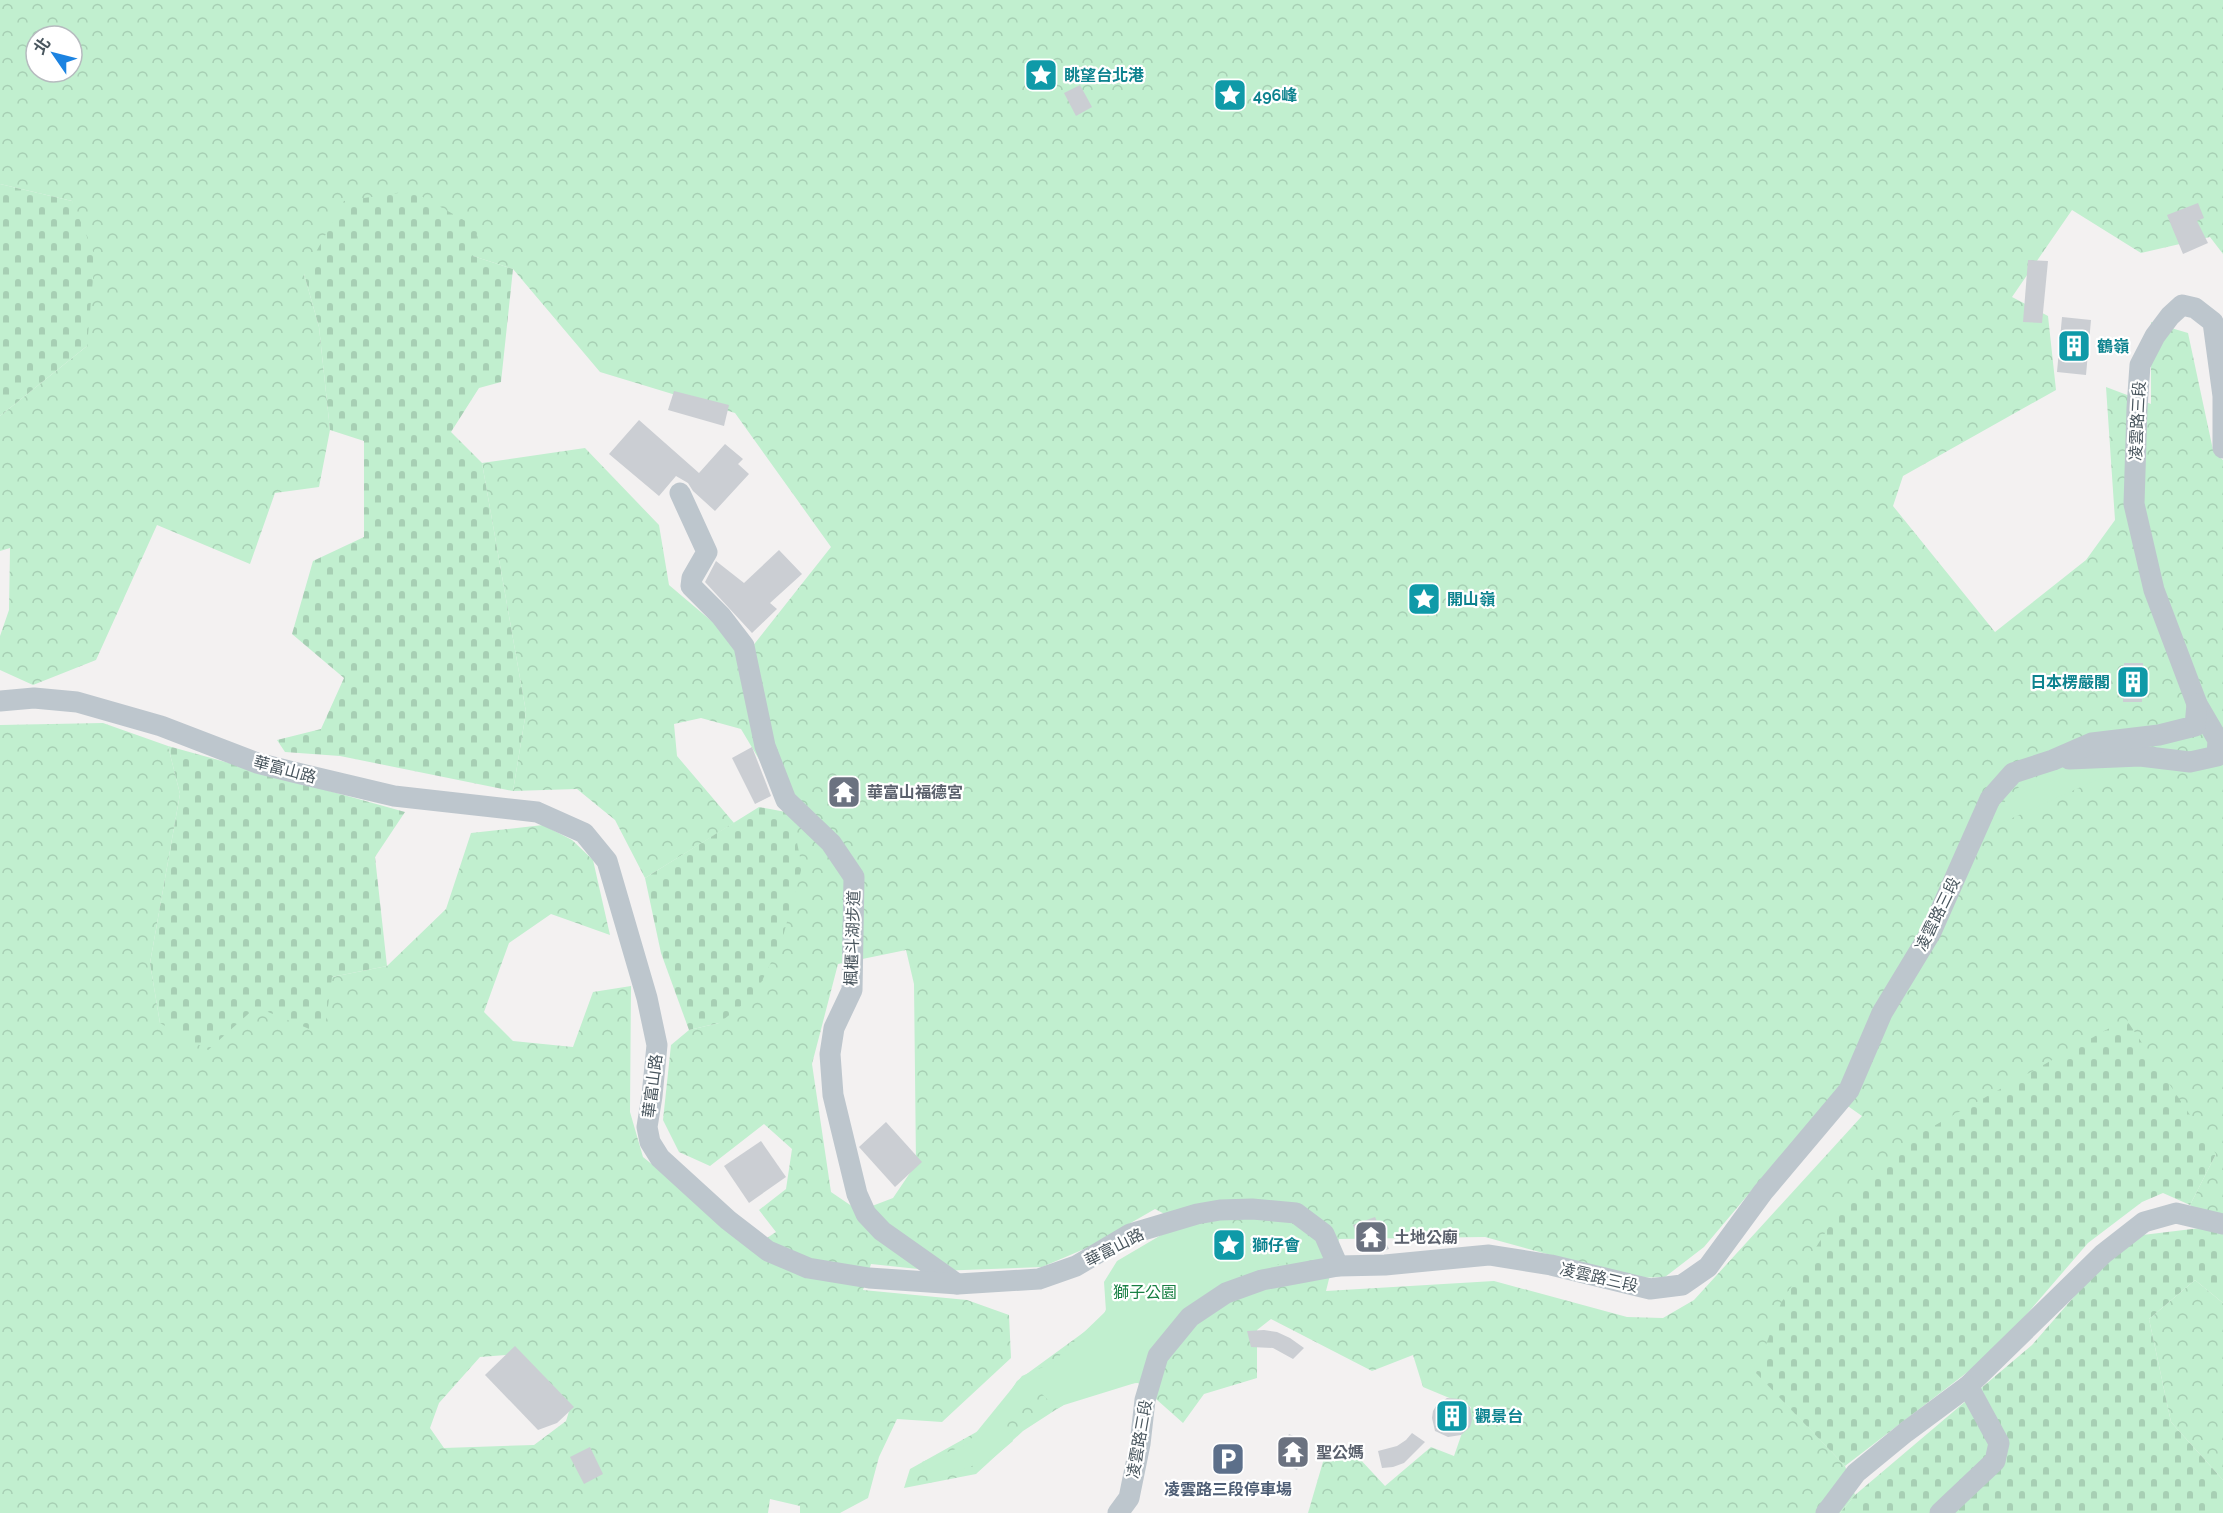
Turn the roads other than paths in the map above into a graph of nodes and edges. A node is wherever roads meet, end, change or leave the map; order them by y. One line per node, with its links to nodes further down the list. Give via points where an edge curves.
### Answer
1 (2223, 448): 4 (street, 凌雲路三段, via 2223,396 2213,322 2195,308 2182,305 2155,336 2140,365 2134,504 2154,590)
2 (680, 493): 8 (street, 楓櫃斗湖步道, via 707,552 691,586 744,646 765,746 786,800 831,843 854,877 852,990 834,1028 830,1054 833,1095 857,1194 866,1214 882,1231)
3 (0, 701): 8 (street, 華富山路, via 34,698 77,702 161,726 257,763 394,796 537,812 584,833 607,861 657,1045 647,1127 650,1142 660,1158 728,1220 768,1251 788,1260 808,1268 869,1278)
4 (2197, 704): 5 (street, 凌雲路三段, via 2195,726 2159,735 2092,743); 5 (street, 凌雲路三段, via 2218,740 2217,756 2190,762 2140,756)
5 (2053, 760): 7 (street, 凌雲路三段, via 2013,773 1990,799 1931,933 1882,1013 1849,1090 1763,1192 1708,1267 1682,1285 1650,1289 1551,1265 1489,1255)
6 (2223, 1224): 9 (street, via 2176,1214 2144,1222 2103,1254)
7 (1338, 1266): 8 (street, 華富山路, via 1324,1234 1296,1213 1220,1210 1130,1234 1076,1266 1040,1279); 10 (street, 凌雲路三段, via 1262,1280 1226,1293 1190,1317 1158,1356 1145,1400 1129,1498)
8 (958, 1284)
9 (1968, 1386): 11 (street, via 1856,1473); 12 (street, via 1999,1443 1995,1461)
10 (1118, 1513)
11 (1826, 1513)
12 (1940, 1513)

